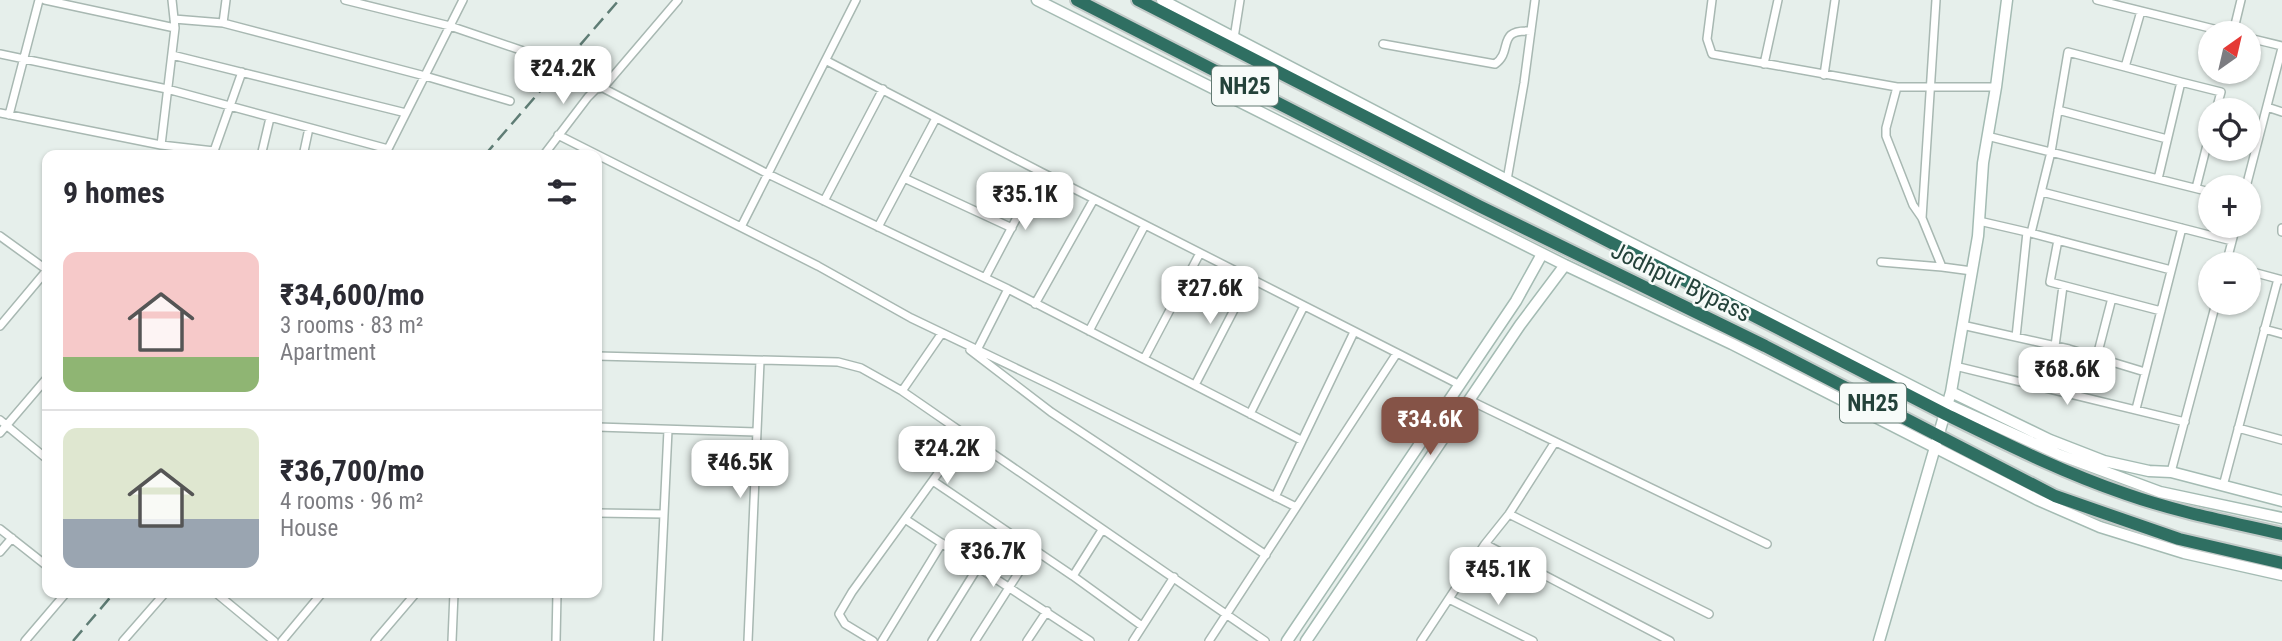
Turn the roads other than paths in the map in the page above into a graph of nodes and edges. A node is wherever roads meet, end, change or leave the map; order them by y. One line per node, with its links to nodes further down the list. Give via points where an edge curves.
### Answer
1 (39, 0): 37 (street)
2 (45, 0): 28 (street)
3 (172, 0): 23 (street)
4 (226, 0): 25 (street)
5 (345, 0): 27 (street)
6 (463, 0): 27 (street)
7 (678, 0): 49 (street)
8 (856, 0): 38 (street)
9 (1037, 0): 102 (street)
10 (1077, 0): 160 (highway, Jodhpur Bypass / NH25, via 1765,346)
11 (1138, 0): 145 (highway)
12 (1162, 0): 30 (street)
13 (1240, 0): 30 (street)
14 (1535, 0): 29 (street)
15 (1712, 0): 39 (street, via 1707,39 1712,54)
16 (1778, 0): 39 (street)
17 (1835, 0): 42 (street)
18 (1936, 0): 46 (street)
19 (2007, 0): 47 (street)
20 (2097, 0): 22 (street)
21 (2241, 0): 24 (street)
22 (2141, 11): 26 (street); 40 (street)
23 (174, 19): 25 (street); 28 (street)
24 (2235, 21)
25 (223, 23): 43 (street)
26 (2198, 25)
27 (450, 26): 36 (street); 43 (street)
28 (175, 28): 35 (street)
29 (1531, 31): 32 (street, via 1509,35 1501,60 1495,64); 83 (street)
30 (1234, 38): 83 (street)
31 (2261, 41): 33 (street)
32 (1383, 44)
33 (2282, 47): 54 (street)
34 (0, 54): 37 (street)
35 (172, 55): 41 (street); 48 (street)
36 (541, 57)
37 (23, 60): 48 (street); 59 (street)
38 (827, 61): 50 (street); 79 (street)
39 (1764, 64): 42 (street)
40 (2125, 67): 44 (street); 55 (street, via 2068,52)
41 (242, 72): 53 (street); 58 (street)
42 (1824, 75): 45 (street)
43 (425, 76): 52 (street); 58 (street)
44 (2181, 82): 51 (street, via 2221,92); 65 (street)
45 (1897, 87): 46 (street); 88 (street, via 1886,136)
46 (1931, 87): 47 (street); 88 (street)
47 (1996, 88): 64 (street)
48 (167, 89): 53 (street); 66 (street)
49 (603, 89): 63 (street, via 588,97); 79 (street)
50 (883, 89): 61 (street); 87 (street)
51 (2219, 98)
52 (510, 101)
53 (231, 106): 60 (street); 68 (street)
54 (2267, 107): 56 (street); 80 (street)
55 (2058, 110): 65 (street); 75 (street)
56 (2282, 111)
57 (0, 113): 59 (street)
58 (406, 113): 72 (street)
59 (9, 115): 66 (street)
60 (270, 118): 62 (street); 69 (street)
61 (936, 118): 78 (street); 81 (street)
62 (309, 128): 70 (street); 71 (street)
63 (558, 135): 73 (street); 74 (street)
64 (1987, 136): 75 (street); 89 (street)
65 (2168, 139): 82 (street)
66 (161, 145): 67 (street)
67 (194, 150)
68 (215, 150)
69 (262, 150)
70 (304, 150)
71 (375, 150)
72 (389, 150)
73 (547, 150)
74 (588, 150)
75 (2051, 152): 82 (street); 85 (street)
76 (602, 157): 91 (street)
77 (2203, 161): 84 (street)
78 (1041, 172): 86 (street); 93 (street)
79 (768, 174): 87 (street); 91 (street)
80 (2249, 175)
81 (904, 178): 92 (street); 93 (street)
82 (2158, 179): 84 (street)
83 (1507, 180): 145 (street)
84 (2196, 188)
85 (2042, 192): 94 (street); 95 (street)
86 (1094, 200): 90 (street); 117 (street)
87 (824, 201): 92 (street)
88 (1922, 218): 106 (street)
89 (1979, 221): 95 (street); 108 (street)
90 (1145, 225): 101 (street); 124 (street)
91 (741, 227): 126 (street)
92 (878, 227): 111 (street)
93 (1012, 228): 111 (street)
94 (2182, 228): 99 (street); 107 (street)
95 (2029, 233): 98 (street); 128 (street)
96 (0, 236): 105 (street)
97 (2233, 238): 99 (street)
98 (2058, 240): 107 (street); 114 (street, via 2050,282)
99 (2232, 241): 100 (street)
100 (2229, 252)
101 (1200, 253): 112 (street); 135 (street)
102 (1542, 254): 104 (street); 140 (street)
103 (1881, 262): 106 (street)
104 (1565, 265): 144 (street); 160 (street)
105 (42, 266)
106 (1942, 267): 108 (street)
107 (2171, 270): 119 (street)
108 (1972, 271): 121 (street)
109 (2261, 274): 113 (street)
110 (42, 276): 122 (street)
111 (985, 278): 115 (street)
112 (1250, 279): 118 (street); 141 (street)
113 (2280, 279): 123 (street)
114 (2063, 286): 116 (street); 130 (street)
115 (1008, 289): 117 (street); 131 (street)
116 (2112, 298): 119 (street); 134 (street)
117 (1035, 304): 124 (street)
118 (1304, 306): 125 (street); 147 (street)
119 (2161, 311): 138 (street)
120 (2213, 315): 148 (street)
121 (1962, 325): 128 (street); 137 (street)
122 (0, 326)
123 (2264, 329): 127 (street); 151 (street)
124 (1089, 331): 135 (street)
125 (1354, 332): 132 (street); 158 (street)
126 (942, 333): 129 (street); 142 (street)
127 (2282, 334)
128 (2016, 337): 130 (street)
129 (959, 341): 131 (street); 182 (street, via 1051,412)
130 (2055, 346): 134 (street)
131 (977, 350): 165 (street)
132 (1397, 353): 140 (street); 167 (street)
133 (602, 356): 136 (street)
134 (2097, 356): 138 (street)
135 (1144, 359): 141 (street)
136 (760, 361): 142 (street, via 838,362 861,368); 154 (street)
137 (1955, 366): 143 (street); 146 (street)
138 (2145, 372): 146 (street)
139 (42, 383): 149 (street)
140 (1460, 385): 221 (street)
141 (1195, 386): 147 (street)
142 (902, 391): 156 (street)
143 (1951, 392): 145 (street); 162 (street, via 2104,461)
144 (1469, 400): 159 (street); 222 (street)
145 (1946, 409): 160 (street); 171 (street, via 2160,492); 175 (highway, via 2018,449 2124,494)
146 (2136, 409): 148 (street)
147 (1250, 414): 158 (street)
148 (2185, 422): 162 (street)
149 (3, 423): 155 (street); 161 (street)
150 (602, 428): 152 (street)
151 (2238, 428): 157 (street); 164 (street)
152 (668, 430): 154 (street); 169 (street)
153 (2282, 430): 157 (street)
154 (756, 432): 211 (street)
155 (0, 433)
156 (965, 436): 163 (street); 174 (street)
157 (2281, 439)
158 (1301, 440): 165 (street)
159 (1555, 442): 170 (street); 179 (street)
160 (1937, 443): 184 (highway, Jodhpur Bypass / NH25, via 2055,495 2179,539); 186 (street, via 2038,500 2100,527 2184,553); 226 (street)
161 (42, 455)
162 (2171, 472): 164 (street)
163 (933, 481): 172 (street); 180 (street)
164 (2223, 486): 166 (street)
165 (1275, 497): 167 (street)
166 (2282, 501)
167 (1296, 508): 182 (street)
168 (602, 513): 169 (street)
169 (664, 514): 210 (street)
170 (1509, 514): 178 (street); 199 (street)
171 (2282, 518)
172 (905, 519): 177 (street); 212 (street, via 839,614 845,624)
173 (0, 529): 176 (street)
174 (1102, 530): 187 (street); 188 (street)
175 (2282, 534)
176 (12, 538): 181 (street); 183 (street)
177 (942, 542): 185 (street); 213 (street)
178 (1485, 544): 197 (street); 225 (street)
179 (1767, 544)
180 (1032, 550): 187 (street); 189 (street)
181 (0, 552)
182 (1266, 555): 200 (street)
183 (42, 562)
184 (2282, 562)
185 (978, 567): 189 (street); 214 (street)
186 (2282, 575)
187 (1073, 576): 201 (street)
188 (1174, 577): 200 (street); 201 (street)
189 (1010, 588): 198 (street); 215 (street)
190 (62, 598): 203 (street)
191 (161, 598): 204 (street)
192 (222, 598): 205 (street)
193 (318, 598): 206 (street)
194 (412, 598): 207 (street)
195 (454, 598): 208 (street)
196 (557, 598): 209 (street)
197 (1449, 599): 223 (street); 224 (street)
198 (1047, 611): 202 (street); 216 (street)
199 (1710, 614)
200 (1226, 616): 219 (street); 220 (street)
201 (1142, 626): 218 (street)
202 (1079, 638): 217 (street)
203 (25, 641)
204 (124, 641)
205 (274, 641)
206 (282, 641)
207 (375, 641)
208 (452, 641)
209 (556, 641)
210 (658, 641)
211 (748, 641)
212 (873, 641)
213 (882, 641)
214 (932, 641)
215 (975, 641)
216 (1027, 641)
217 (1090, 641)
218 (1133, 641)
219 (1209, 641)
220 (1265, 641)
221 (1287, 641)
222 (1306, 641)
223 (1421, 641)
224 (1533, 641)
225 (1670, 641)
226 (1879, 641)

